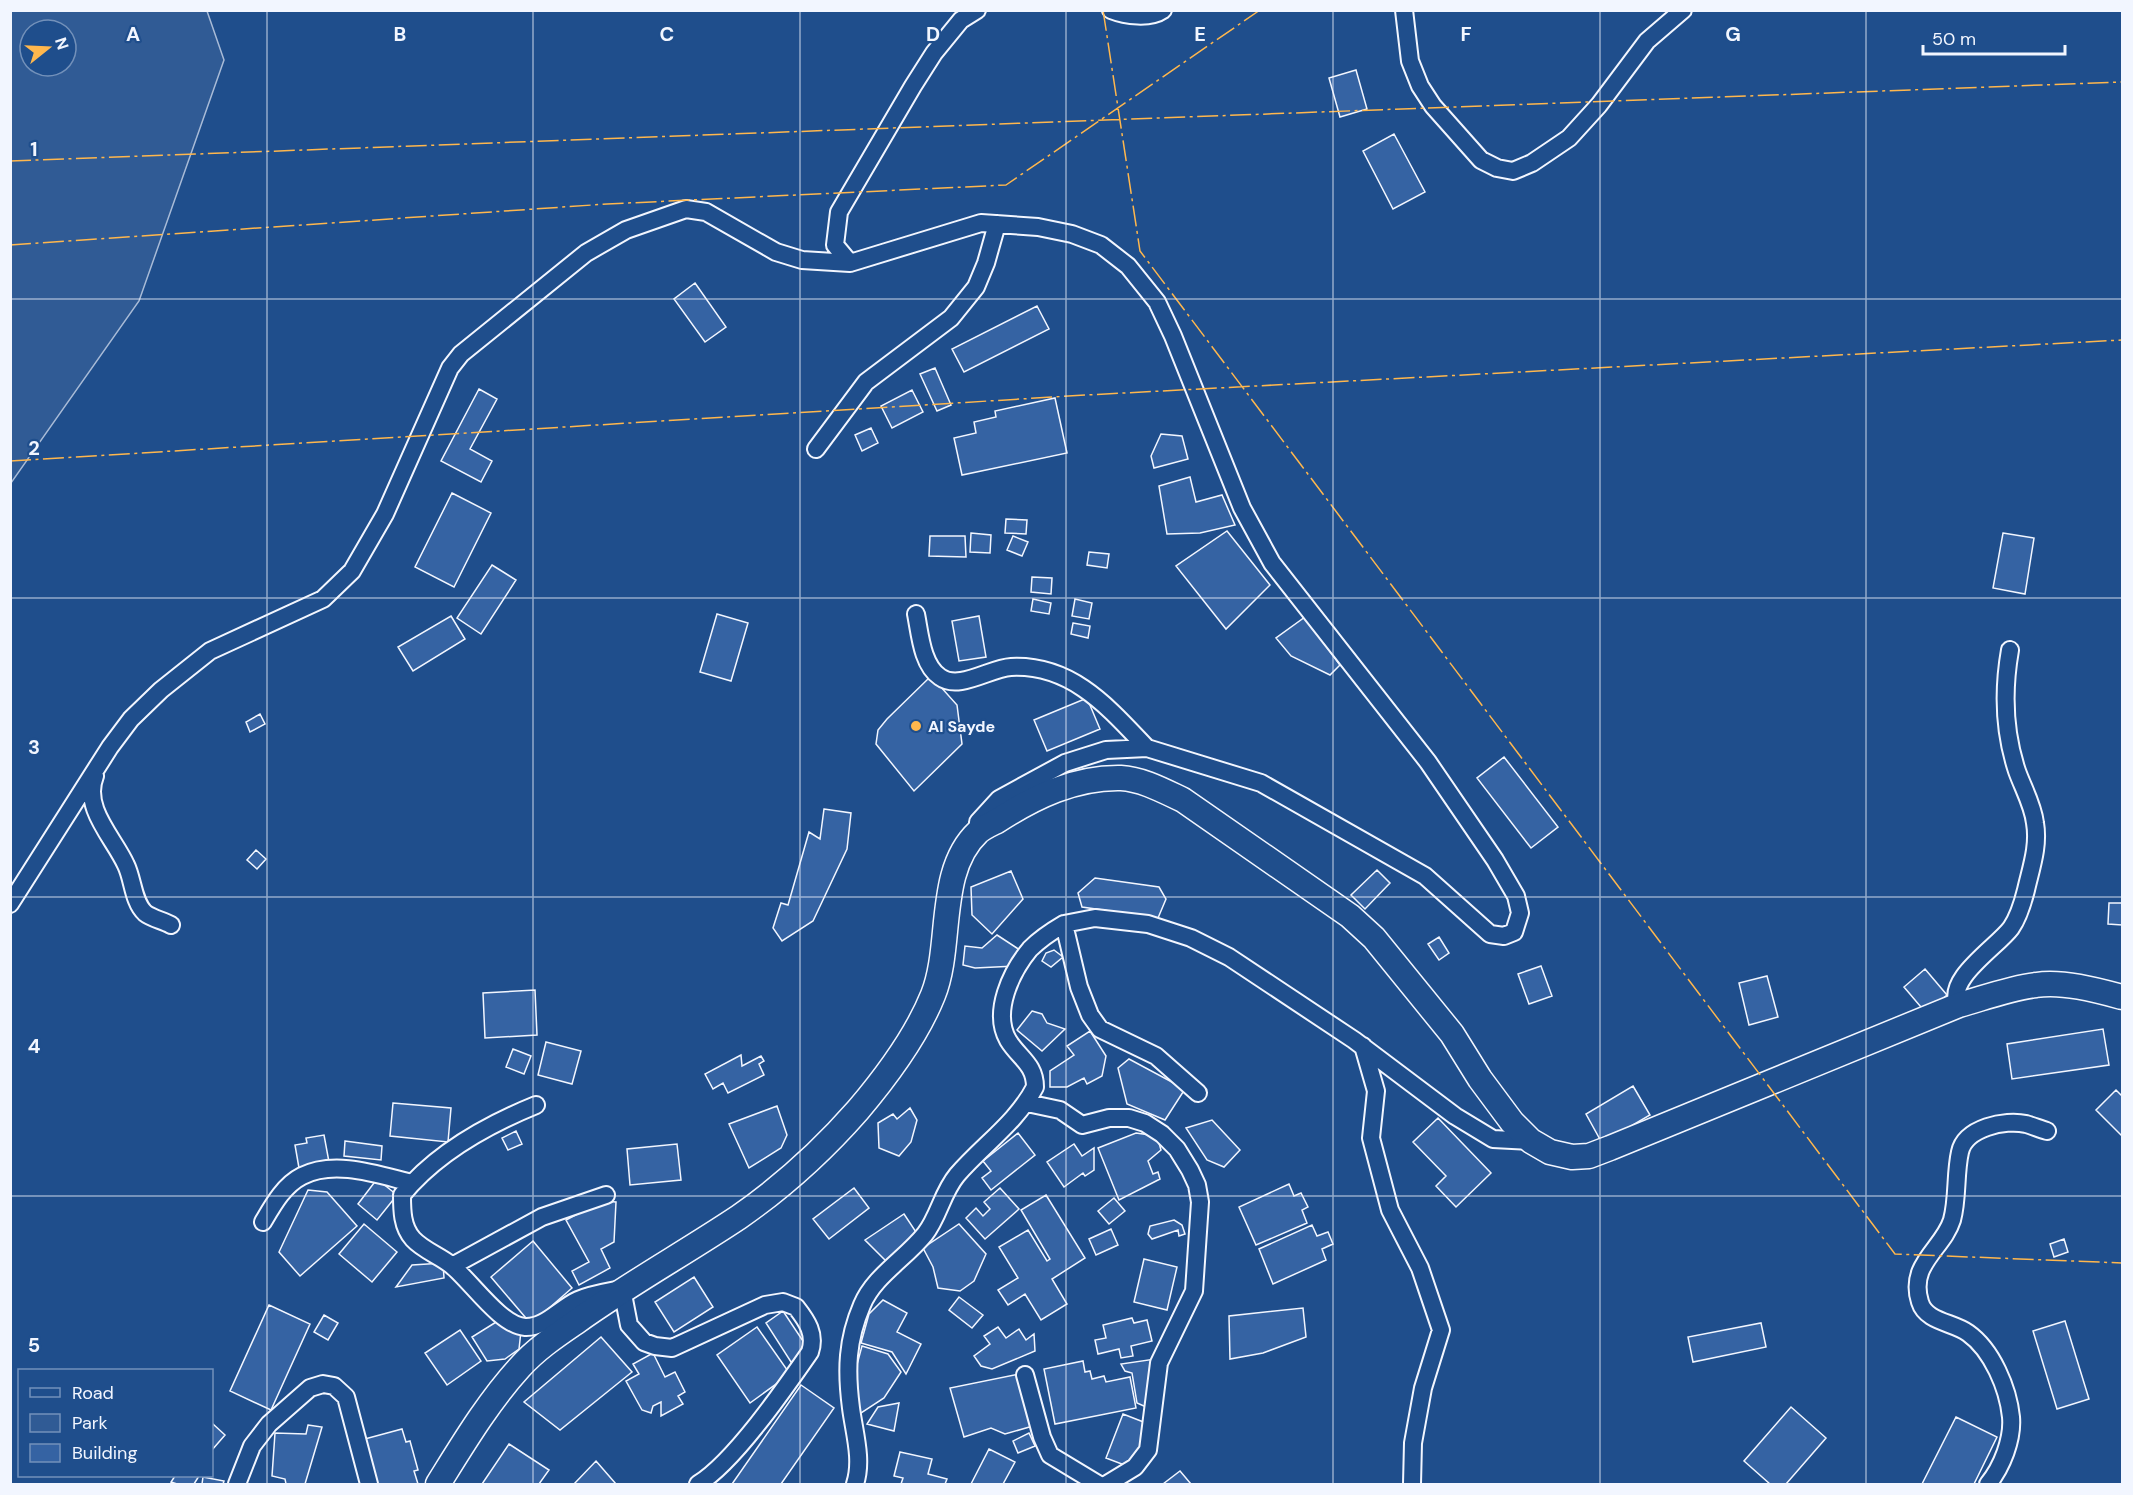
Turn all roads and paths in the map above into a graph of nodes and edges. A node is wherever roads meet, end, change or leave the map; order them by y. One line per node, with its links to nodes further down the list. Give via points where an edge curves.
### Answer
1 (977, 10): 7 (street, via 962,20 934,53 839,212 835,245)
2 (1111, 10): 3 (street, via 1124,15 1157,14)
3 (1163, 10)
4 (1404, 10): 5 (street, via 1410,61 1433,106 1481,160 1513,171 1569,138 1647,40)
5 (1683, 10)
6 (997, 224): 7 (street, via 959,228); 8 (street, via 976,287 951,318 866,382); 11 (street, via 1038,227 1101,245 1128,266 1156,302 1242,508 1272,563 1428,762 1482,840 1516,896 1519,923 1514,932 1504,936 1490,934 1425,876 1261,783)
7 (850, 263): 12 (street, via 802,260 776,252 706,212 686,209 626,230 586,253 474,342 450,368 385,514 346,578 322,599 236,637 184,670 131,719)
8 (816, 449)
9 (916, 614): 11 (street, via 930,667 940,677 949,681 965,679 1008,667 1043,670 1101,698)
10 (2010, 650): 18 (street, via 2005,678 2008,733 2035,822 2037,845 2013,925 1966,971 1956,988)
11 (1147, 748): 13 (street, via 1106,750 1034,778 999,799 978,822)
12 (100, 763): 14 (street); 16 (street, via 90,786 106,836 126,865 145,913)
13 (978, 833): 24 (main road, via 1022,804 1062,787 1089,781 1123,778 1154,786 1183,800 1332,902 1374,938 1452,1034 1506,1114); 29 (main road, via 958,862 950,885 941,966 933,994 911,1036 856,1112 771,1193)
14 (10, 904)
15 (1064, 924): 19 (street, via 1095,918 1148,924 1191,938 1229,957); 20 (street, via 1079,987 1100,1029 1156,1056); 21 (street, via 1030,950 1002,1006 1003,1028 1009,1041 1032,1066 1035,1076 1035,1087)
16 (171, 925)
17 (2122, 998): 18 (main road, via 2079,987 2037,984)
18 (1959, 1005): 24 (main road, via 1589,1156 1550,1152)
19 (1363, 1046): 24 (street, via 1455,1116 1493,1139); 38 (street, via 1376,1091 1371,1138 1390,1210 1420,1268 1441,1330 1419,1410)
20 (1198, 1093)
21 (1027, 1103): 35 (street, via 957,1176 926,1233 875,1283 862,1303 848,1347 857,1460); 37 (street, via 1060,1110 1082,1125 1109,1118 1145,1123 1177,1149 1197,1185 1200,1221 1194,1291 1159,1362 1148,1450 1135,1467)
22 (536, 1104): 25 (street, via 476,1133)
23 (2047, 1131): 39 (street, via 2011,1123 1992,1126 1966,1139 1960,1150 1951,1221 1925,1258 1919,1278 1920,1304 1931,1317 1968,1333 1986,1353 2001,1380 2011,1418 2002,1465)
24 (1531, 1141)
25 (412, 1183): 27 (street, via 364,1171 329,1169 301,1176 280,1194); 28 (street, via 402,1195 406,1227 413,1239)
26 (606, 1195): 28 (street, via 542,1216)
27 (263, 1222)
28 (452, 1266): 29 (street, via 507,1320 523,1327 538,1326 590,1295)
29 (622, 1288): 33 (main road, via 520,1366 472,1429); 34 (street, via 630,1325 655,1347 672,1348 765,1305 783,1302 796,1306 810,1329 813,1342 801,1365 733,1452)
30 (1025, 1375): 36 (street, via 1050,1455)
31 (237, 1485): 32 (street, via 252,1446 310,1388 323,1384 334,1386 346,1397)
32 (369, 1485)
33 (438, 1485)
34 (698, 1485)
35 (855, 1485)
36 (1098, 1485)
37 (1107, 1485)
38 (1412, 1485)
39 (1988, 1485)

